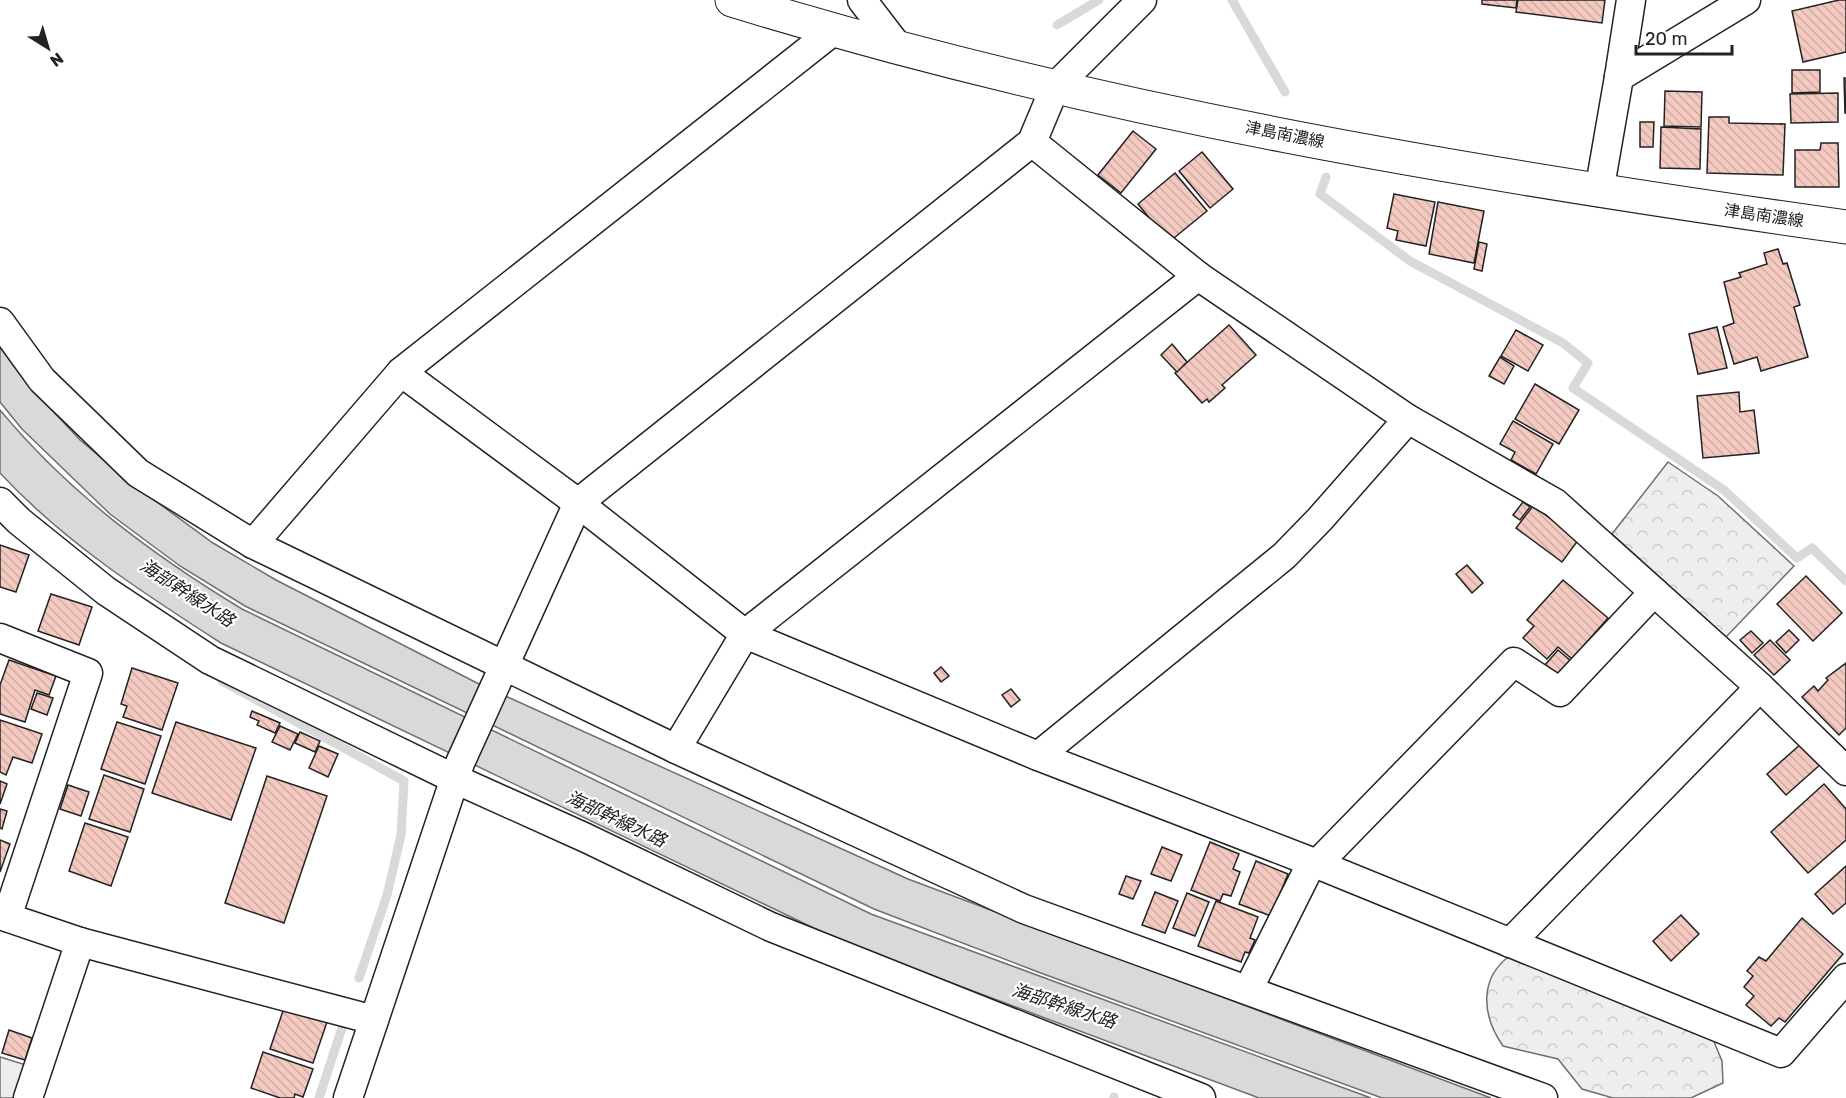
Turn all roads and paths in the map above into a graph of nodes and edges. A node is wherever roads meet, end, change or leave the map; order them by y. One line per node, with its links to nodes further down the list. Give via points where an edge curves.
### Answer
1 (732, 0): 6 (main road, 津島南濃線)
2 (862, 0): 7 (street)
3 (1142, 0): 9 (street)
4 (1631, 0): 8 (street)
5 (1746, 0): 8 (street)
6 (833, 31): 7 (main road, 津島南濃線); 15 (street)
7 (897, 47): 9 (main road, 津島南濃線)
8 (1619, 77): 11 (street)
9 (1055, 87): 10 (street); 11 (main road, 津島南濃線)
10 (1032, 142): 13 (street); 18 (street)
11 (1599, 192): 12 (main road, 津島南濃線)
12 (1846, 227)
13 (1198, 276): 16 (street); 21 (street)
14 (0, 322): 19 (street, via 42,380 138,473)
15 (401, 372): 18 (street); 19 (street)
16 (1408, 419): 20 (street, via 1555,503); 26 (street, via 1284,556)
17 (0, 502): 27 (street, via 106,591 210,660)
18 (578, 503): 21 (street); 23 (street)
19 (253, 544): 23 (street)
20 (1654, 592): 24 (street); 29 (street, via 1560,692 1514,662)
21 (745, 634): 25 (street); 26 (street)
22 (0, 638): 30 (street, via 88,673)
23 (498, 675): 25 (street); 27 (street)
24 (1761, 687): 28 (street); 32 (street)
25 (676, 749): 34 (street, via 1024,909)
26 (1038, 756): 29 (street)
27 (457, 771): 35 (street); 36 (street, via 771,927)
28 (1846, 771)
29 (1314, 863): 32 (street); 34 (street)
30 (4, 916): 31 (street)
31 (81, 942): 35 (street); 37 (street)
32 (1510, 943): 33 (street, via 1781,1053)
33 (1846, 978)
34 (1248, 990): 39 (street)
35 (374, 1020): 38 (street)
36 (1195, 1097)
37 (28, 1098)
38 (348, 1098)
39 (1543, 1098)

